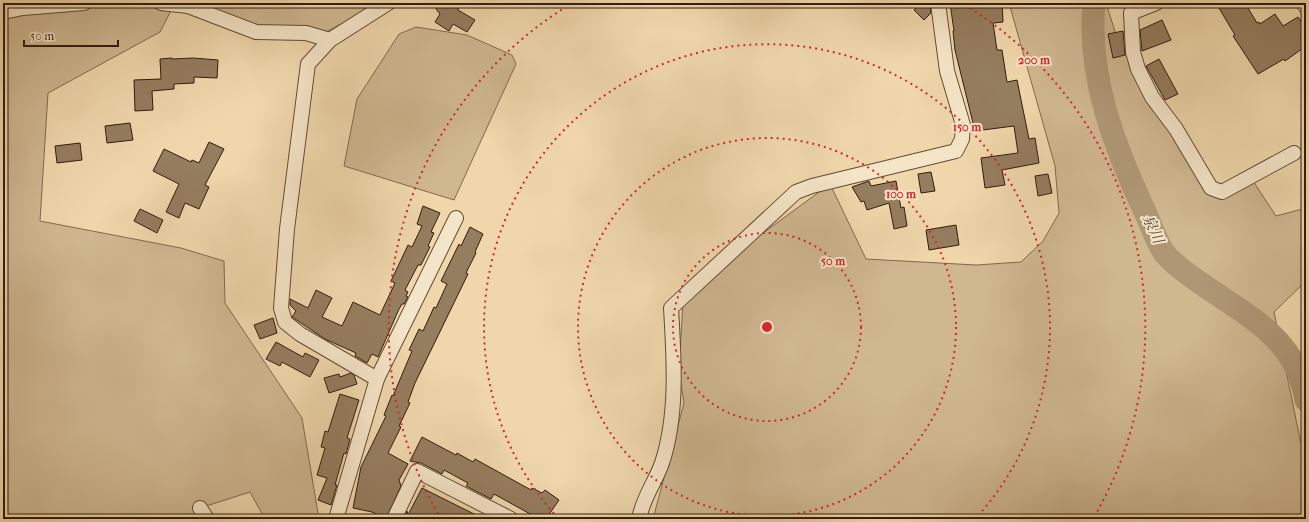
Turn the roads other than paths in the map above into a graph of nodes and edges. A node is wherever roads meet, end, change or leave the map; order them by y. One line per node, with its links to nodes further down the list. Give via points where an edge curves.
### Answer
1 (84, 3): 9 (street)
2 (161, 3): 10 (street, via 188,6 256,32 306,33)
3 (388, 3): 10 (street)
4 (938, 3): 17 (street, via 948,71 963,125 962,139 956,151 796,192 671,308 675,372 668,438 662,464 642,503)
5 (1156, 3): 8 (street)
6 (1303, 3): 7 (street)
7 (1306, 7)
8 (1129, 8): 11 (street, via 1133,52 1138,69 1152,97 1176,129 1211,188 1222,192)
9 (3, 12)
10 (330, 40): 13 (street, via 308,64 287,229 281,308 285,322 300,334)
11 (1294, 153)
12 (456, 218): 13 (street)
13 (377, 379): 14 (street)
14 (339, 518)
15 (394, 519): 16 (street, via 417,471)
16 (510, 519)
17 (639, 519)

